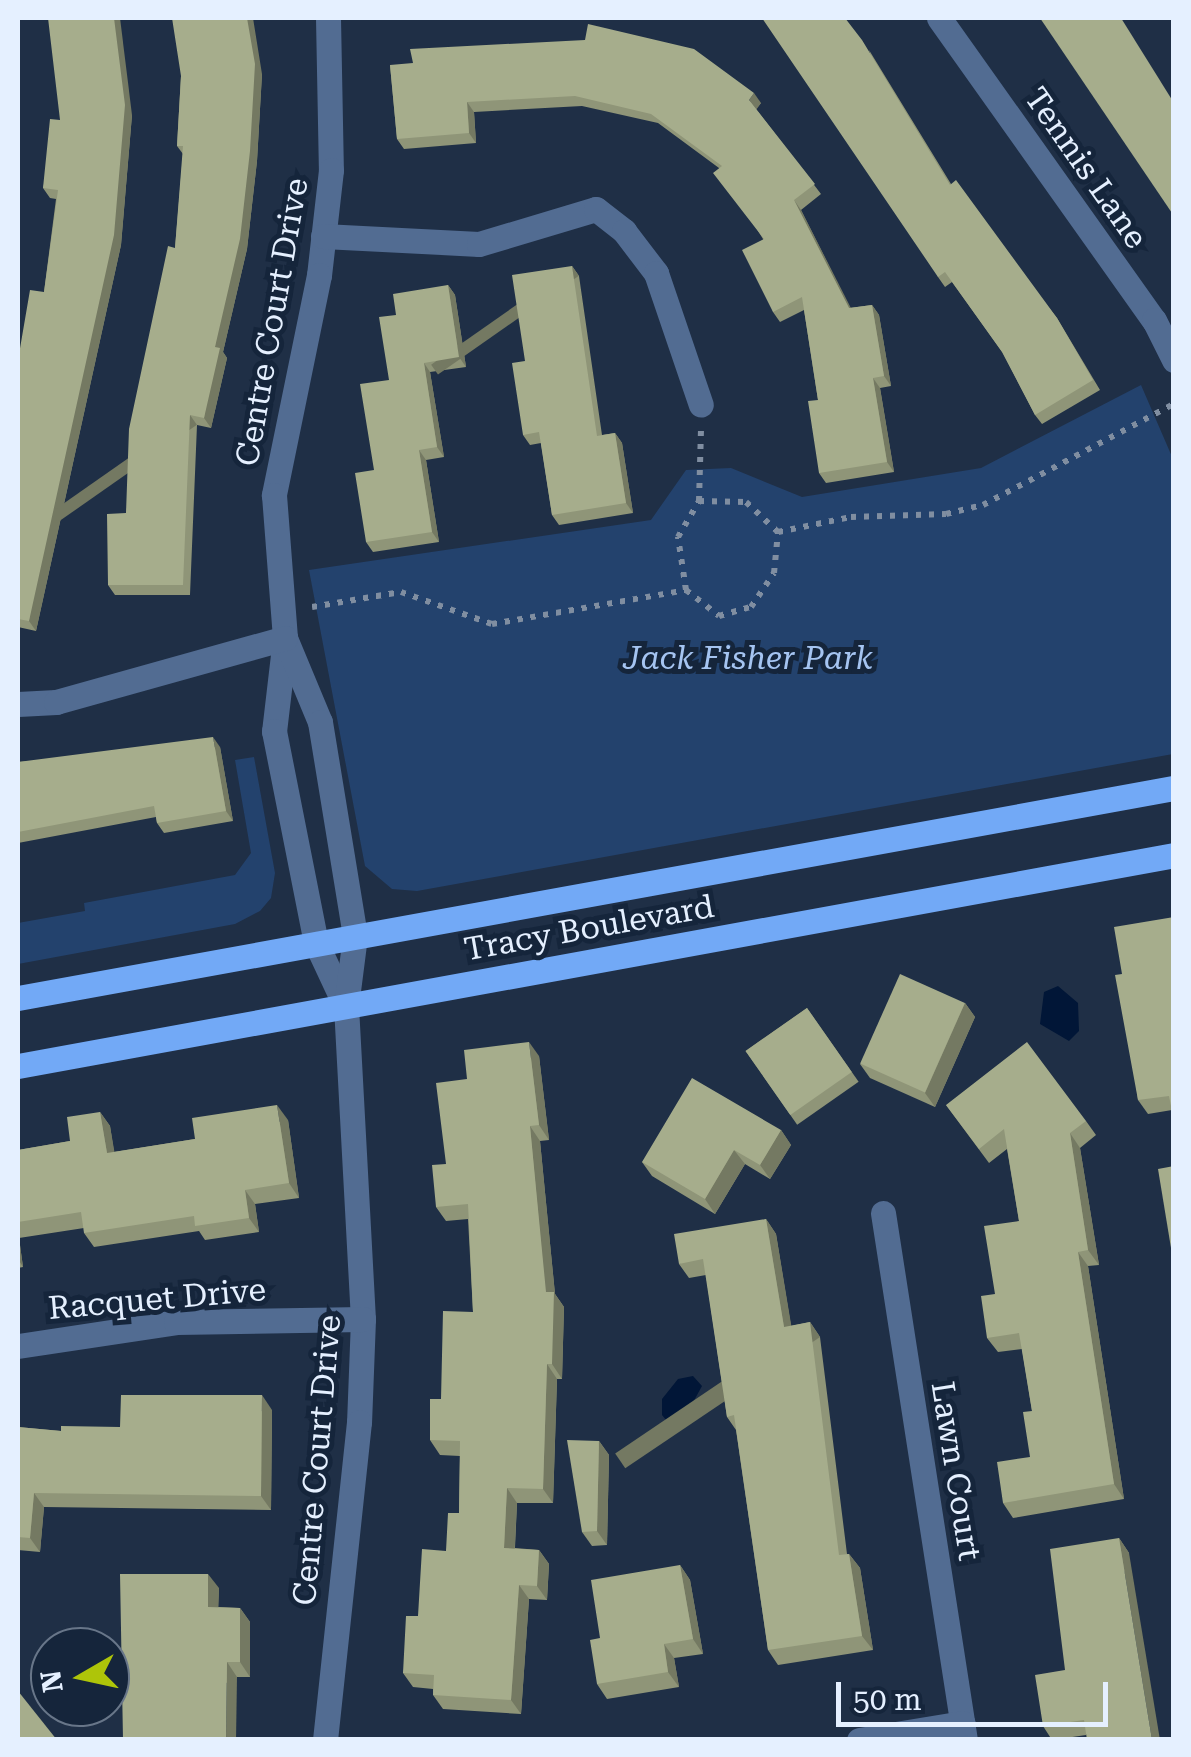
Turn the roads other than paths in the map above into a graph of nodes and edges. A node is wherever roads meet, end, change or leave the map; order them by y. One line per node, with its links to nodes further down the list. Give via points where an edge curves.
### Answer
1 (328, 18): 3 (street, Centre Court Drive, via 332,170)
2 (939, 18): 4 (street, Tennis Lane, via 1154,320)
3 (324, 236): 5 (street, via 480,244 596,210 624,231 656,273); 6 (street, Centre Court Drive, via 274,495)
4 (1174, 360)
5 (700, 405)
6 (283, 625): 7 (street, via 56,702); 10 (street, Centre Court Drive, via 320,722); 11 (street, Centre Court Drive, via 274,731)
7 (18, 704)
8 (1174, 788): 10 (main road, Tracy Boulevard)
9 (1174, 855): 13 (main road, Tracy Boulevard)
10 (356, 936): 11 (main road, Tracy Boulevard); 13 (street, Centre Court Drive)
11 (316, 943): 12 (main road, Tracy Boulevard); 13 (street, Centre Court Drive)
12 (18, 998)
13 (346, 1006): 14 (main road, Tracy Boulevard); 16 (street, Centre Court Drive)
14 (18, 1066)
15 (882, 1213): 18 (street, Lawn Court)
16 (364, 1320): 17 (street, Racquet Drive, via 176,1322); 19 (street, Centre Court Drive, via 360,1422)
17 (18, 1346)
18 (964, 1731): 20 (street)
19 (325, 1740)
20 (859, 1740)

